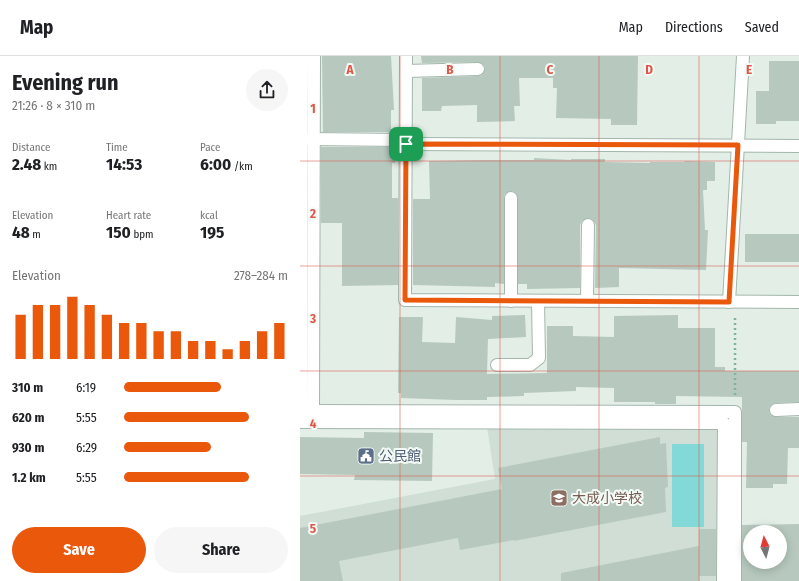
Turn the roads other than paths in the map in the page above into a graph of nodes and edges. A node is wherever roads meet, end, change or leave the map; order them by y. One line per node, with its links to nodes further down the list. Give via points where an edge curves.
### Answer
1 (302, 56): 7 (street)
2 (314, 56): 7 (street)
3 (406, 56): 6 (street)
4 (743, 56): 9 (street)
5 (478, 69): 6 (street)
6 (406, 71): 8 (street)
7 (305, 139): 8 (street); 21 (street)
8 (406, 142): 9 (street); 14 (street, via 405,300)
9 (738, 145): 10 (street); 16 (street)
10 (799, 146)
11 (511, 198): 14 (street)
12 (588, 225): 15 (street)
13 (538, 300): 14 (street); 15 (street); 18 (street, via 539,358 530,365)
14 (511, 301)
15 (587, 301): 16 (street)
16 (732, 302): 17 (street)
17 (799, 302)
18 (497, 365)
19 (799, 409): 20 (street)
20 (776, 410)
21 (304, 414): 22 (street, via 724,423); 23 (street, via 735,412)
22 (723, 581)
23 (735, 581)

